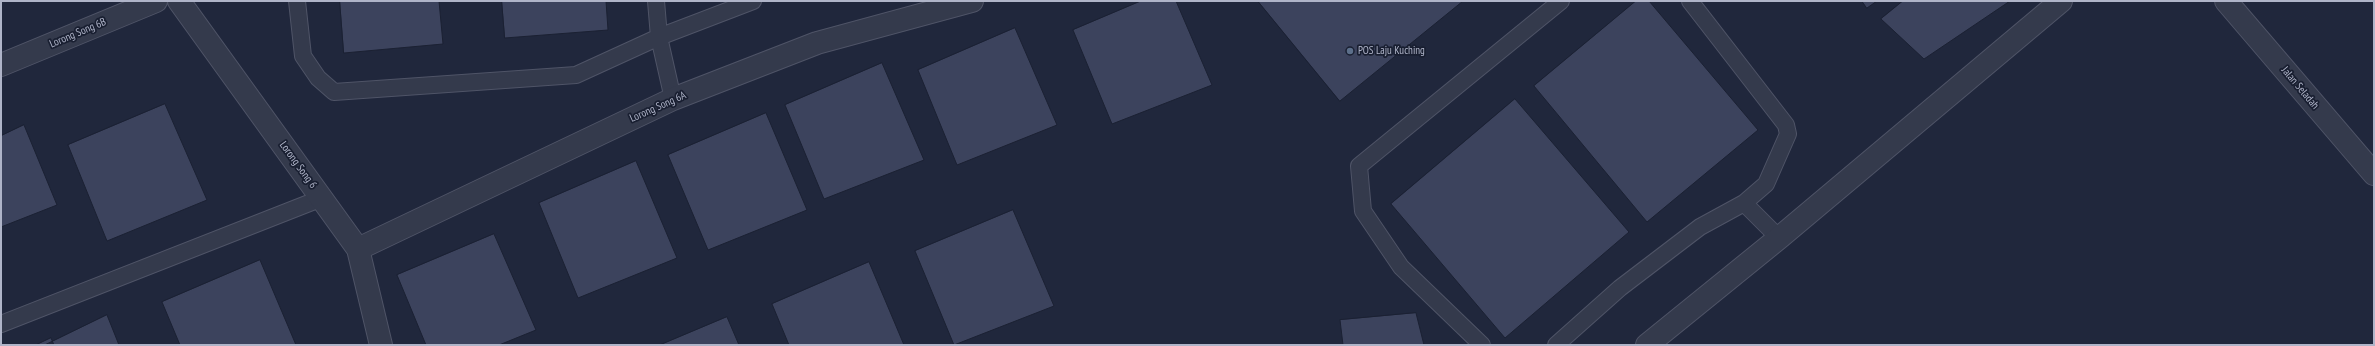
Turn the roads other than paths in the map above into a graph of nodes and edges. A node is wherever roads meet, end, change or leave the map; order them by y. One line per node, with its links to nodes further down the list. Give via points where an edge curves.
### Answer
1 (156, 1): 12 (street, Lorong Song 6B)
2 (179, 1): 15 (street, Lorong Song 6)
3 (297, 1): 11 (lane, via 303,56 318,78 334,92 576,75)
4 (656, 1): 11 (lane)
5 (753, 1): 11 (lane)
6 (972, 1): 13 (street, Lorong Song 6A, via 817,43)
7 (1560, 1): 21 (lane, via 1359,166 1363,211 1401,267)
8 (1690, 1): 16 (lane, via 1786,125 1788,134 1766,184)
9 (2061, 1): 17 (street)
10 (2226, 1): 14 (street, Jalan Seladah)
11 (660, 37): 13 (lane)
12 (1, 65)
13 (673, 99): 18 (street, Lorong Song 6A)
14 (2374, 174)
15 (322, 198): 18 (street, Lorong Song 6); 19 (lane)
16 (1744, 203): 17 (lane); 22 (lane, via 1700,227 1620,288)
17 (1780, 238): 23 (street)
18 (358, 249): 20 (street, Lorong Song 6)
19 (1, 324)
20 (381, 345)
21 (1482, 345)
22 (1556, 345)
23 (1647, 345)

